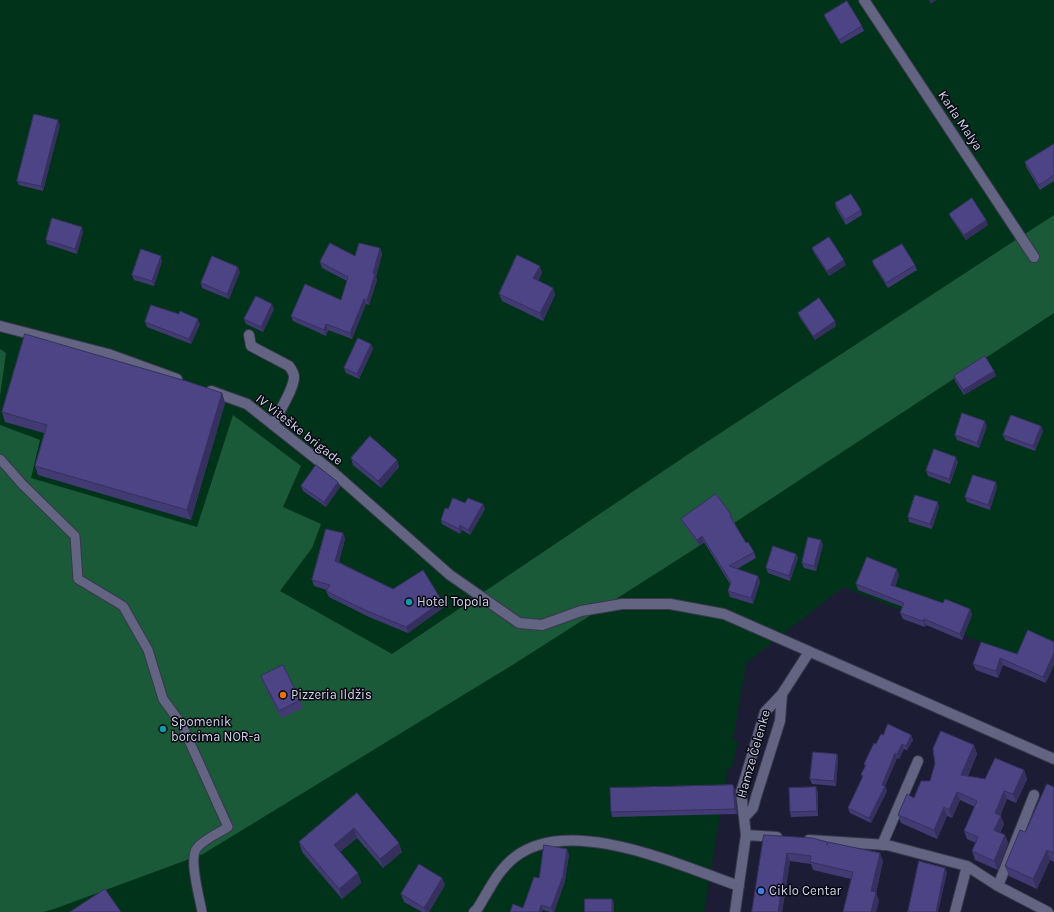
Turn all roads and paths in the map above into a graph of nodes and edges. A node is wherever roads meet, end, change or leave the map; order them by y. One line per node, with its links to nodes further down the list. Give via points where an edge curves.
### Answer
1 (864, 0): 2 (street, Karla Malya)
2 (1034, 257)
3 (0, 326): 5 (street, via 108,354)
4 (249, 335): 7 (street, via 251,346 289,366 293,371 292,385)
5 (188, 383)
6 (203, 388): 7 (street, IV Viteške brigade, via 246,404)
7 (273, 425): 9 (street, IV Viteške brigade, via 334,473 450,575 519,623 542,625 581,611 622,604 670,604 724,614)
8 (0, 459): 20 (street, via 75,536 78,579 123,606 148,650 163,699 182,725 199,760 228,827 196,848 193,855)
9 (809, 652): 10 (street, Hamze Čelenke); 11 (street)
10 (782, 694): 14 (street, Hamze Čelenke, via 780,721 752,808); 14 (street, Hamze Čelenke, via 765,712 740,792)
11 (1054, 759)
12 (918, 761): 16 (street)
13 (1034, 795): 19 (street)
14 (744, 818): 15 (street, Hamze Čelenke)
15 (746, 835): 16 (street); 18 (street, Hamze Čelenke)
16 (882, 845): 17 (street)
17 (967, 866): 19 (street); 23 (street)
18 (739, 886): 21 (street, via 629,848 584,840 561,840 538,845 517,856 502,869); 22 (street, Hamze Čelenke)
19 (998, 886): 24 (street)
20 (202, 912)
21 (474, 912)
22 (735, 912)
23 (955, 912)
24 (1048, 912)

